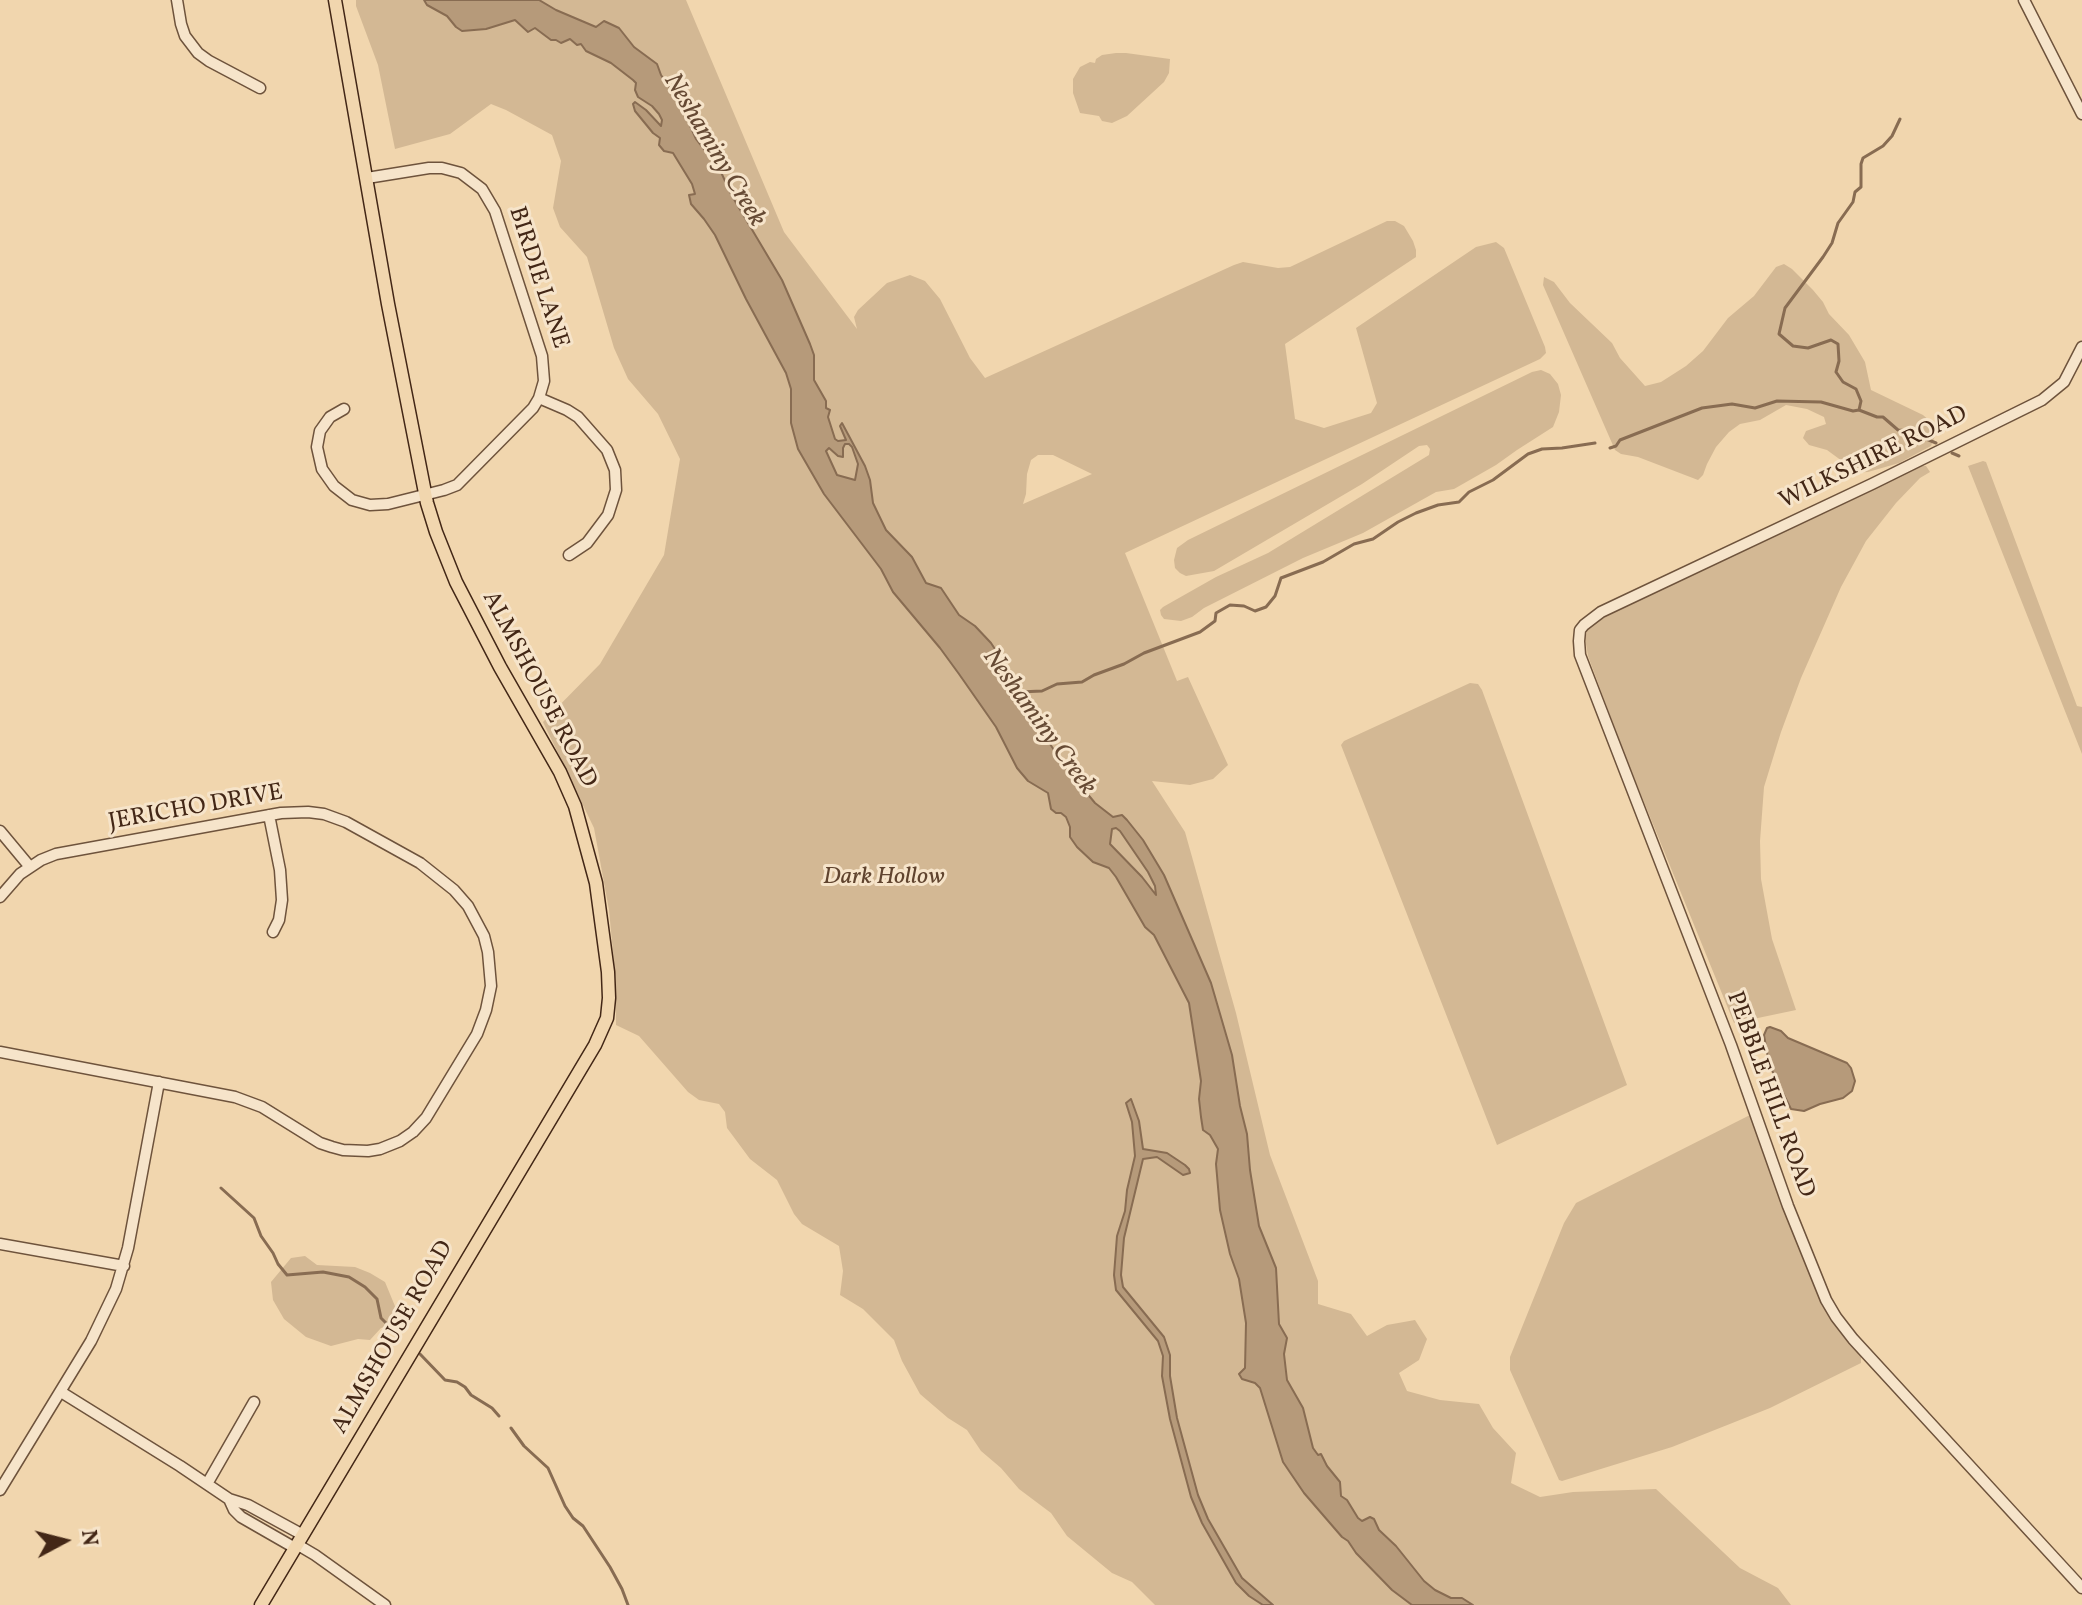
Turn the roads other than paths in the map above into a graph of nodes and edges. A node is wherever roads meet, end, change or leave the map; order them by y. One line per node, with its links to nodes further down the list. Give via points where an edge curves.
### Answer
1 (177, 0): 4 (street, via 185,36 198,53)
2 (335, 0): 6 (main road, ALMSHOUSE ROAD)
3 (2024, 0): 5 (street)
4 (260, 88)
5 (2081, 109)
6 (367, 178): 8 (street, BIRDIE LANE, via 448,169 468,176 487,195 542,356); 10 (main road, ALMSHOUSE ROAD)
7 (2082, 347): 12 (street, WILKSHIRE ROAD, via 2058,388 2027,409)
8 (539, 398): 10 (street, via 460,483); 11 (street, via 578,417 607,450 615,470 616,490 608,515 587,543)
9 (344, 409): 10 (street, via 325,422 318,439 320,466 334,486 370,505)
10 (425, 495): 26 (main road, ALMSHOUSE ROAD, via 456,582 575,806 596,883 608,1008 588,1057)
11 (569, 555)
12 (1661, 583): 27 (street, PEBBLE HILL ROAD, via 1587,621 1579,636 1580,655 1818,1282 1853,1339)
13 (269, 815): 15 (street, JERICHO DRIVE, via 56,854); 17 (street, via 282,900); 19 (street, JERICHO DRIVE, via 308,812 346,822 420,863 454,890 477,921 488,952 491,986 484,1018 426,1118 400,1141 380,1149 332,1147 250,1101)
14 (0, 831): 15 (street)
15 (30, 867): 16 (street, JERICHO DRIVE)
16 (0, 897)
17 (273, 932)
18 (0, 1052): 19 (street, JERICHO DRIVE)
19 (159, 1082): 21 (street)
20 (0, 1244): 21 (street)
21 (124, 1266): 22 (street, via 91,1341)
22 (61, 1392): 24 (street); 25 (street)
23 (254, 1402): 24 (street)
24 (207, 1484): 26 (street, via 229,1499 241,1517)
25 (0, 1490)
26 (299, 1543): 28 (main road, ALMSHOUSE ROAD); 29 (street)
27 (2082, 1588)
28 (261, 1605)
29 (385, 1605)

